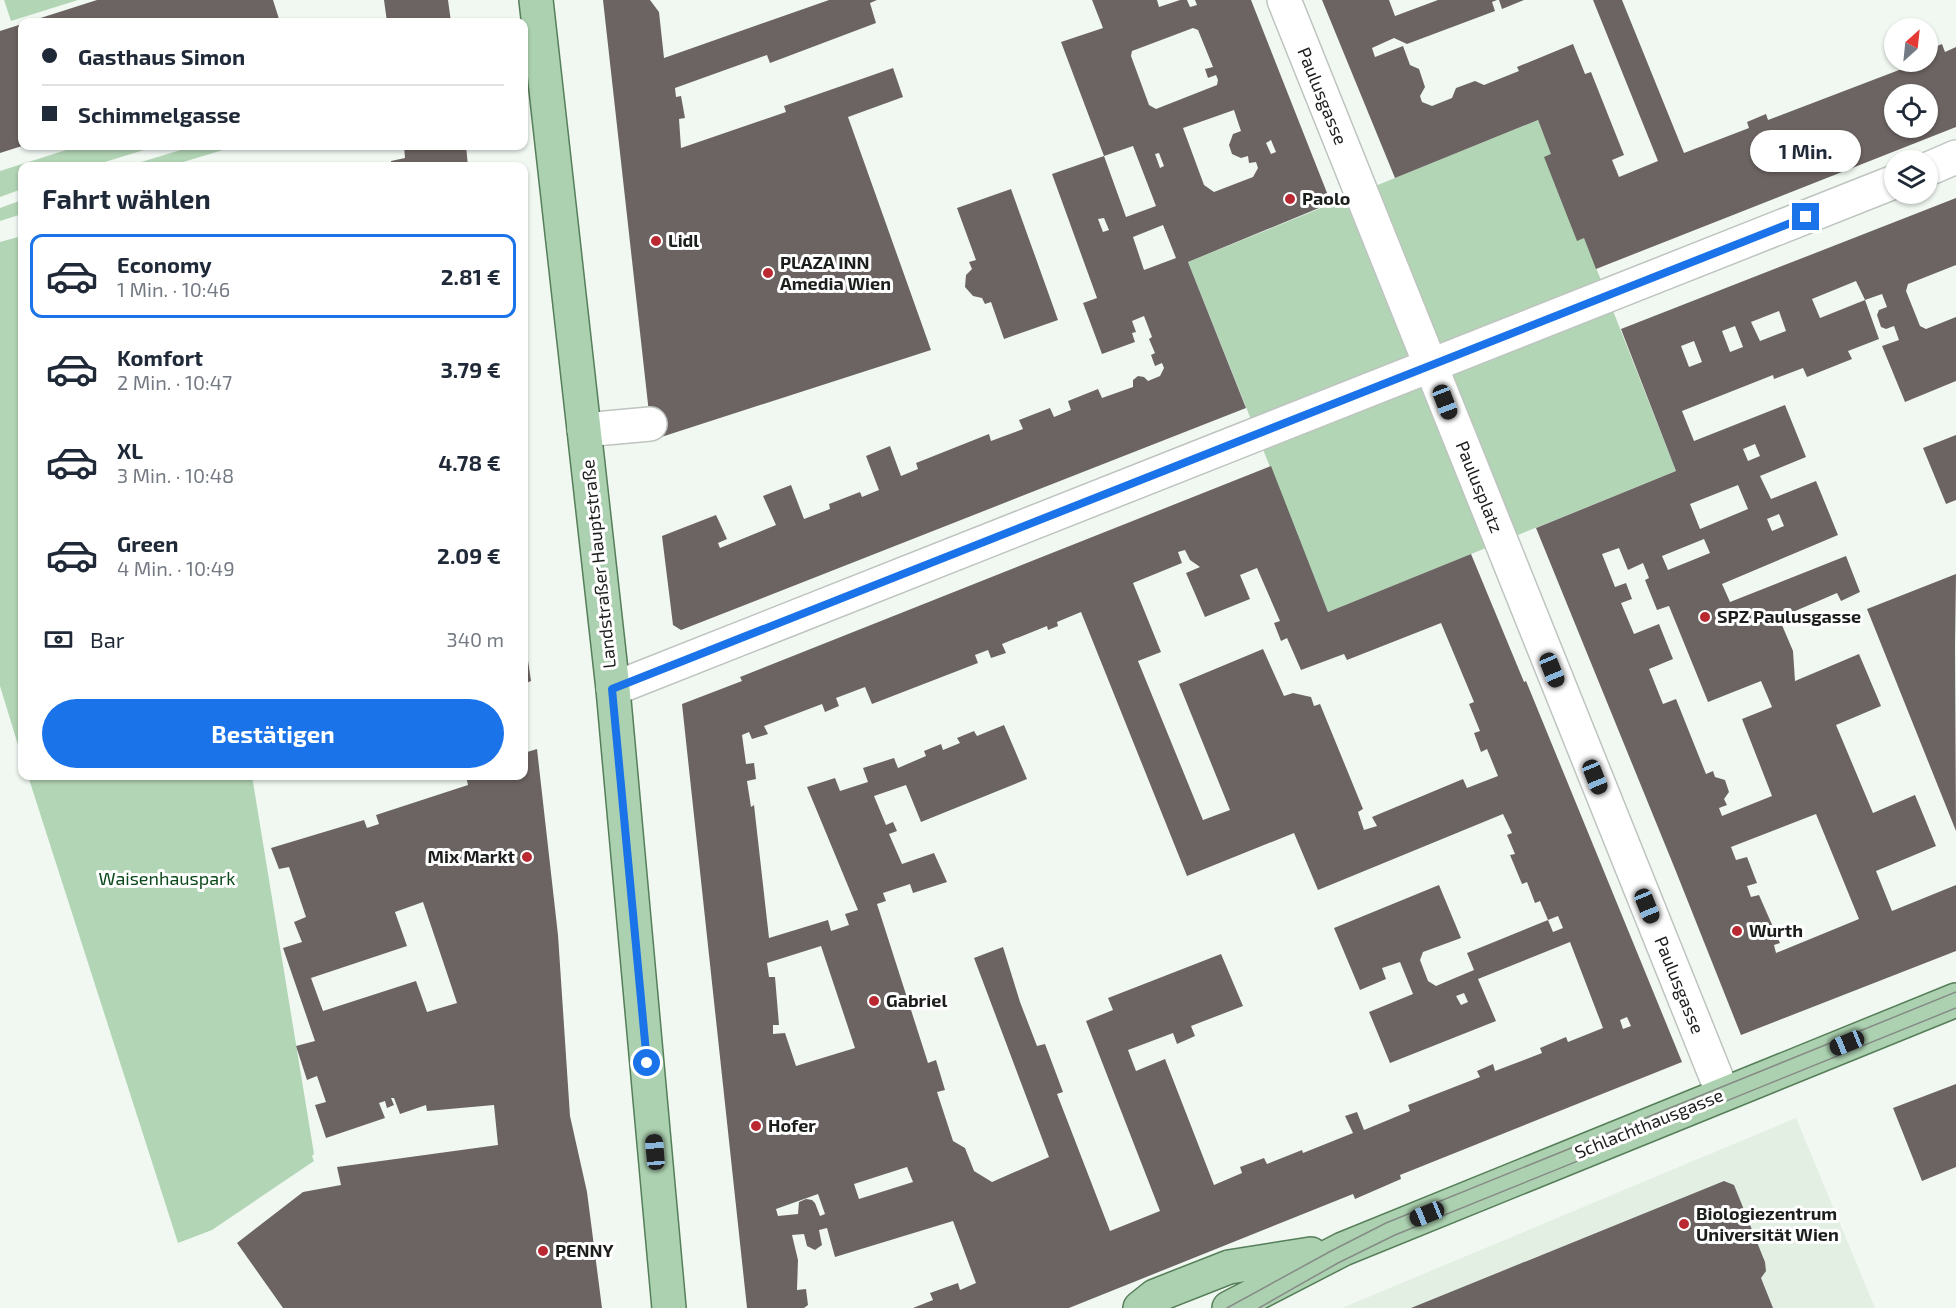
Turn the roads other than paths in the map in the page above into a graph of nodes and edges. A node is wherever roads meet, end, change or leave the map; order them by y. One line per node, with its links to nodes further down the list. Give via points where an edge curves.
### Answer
1 (536, 0): 9 (main road, Landstraßer Hauptstraße)
2 (1284, 0): 6 (street, Paulusgasse)
3 (1956, 158): 4 (street)
4 (1938, 165)
5 (1884, 186): 7 (street)
6 (1360, 192): 7 (street, Paulusplatz)
7 (1430, 365): 10 (street, Paulusplatz); 11 (street)
8 (650, 423): 9 (street)
9 (584, 430): 11 (main road, Landstraßer Hauptstraße)
10 (1501, 542): 13 (street, Paulusgasse)
11 (612, 689): 15 (main road, Landstraßer Hauptstraße)
12 (1956, 1000): 13 (main road, Schlachthausgasse)
13 (1723, 1094): 14 (main road, Schlachthausgasse)
14 (1343, 1249): 16 (main road, Schlachthausgasse, via 1229,1267 1155,1296); 17 (main road, Schlachthausgasse)
15 (669, 1308)
16 (1140, 1308)
17 (1229, 1308)

